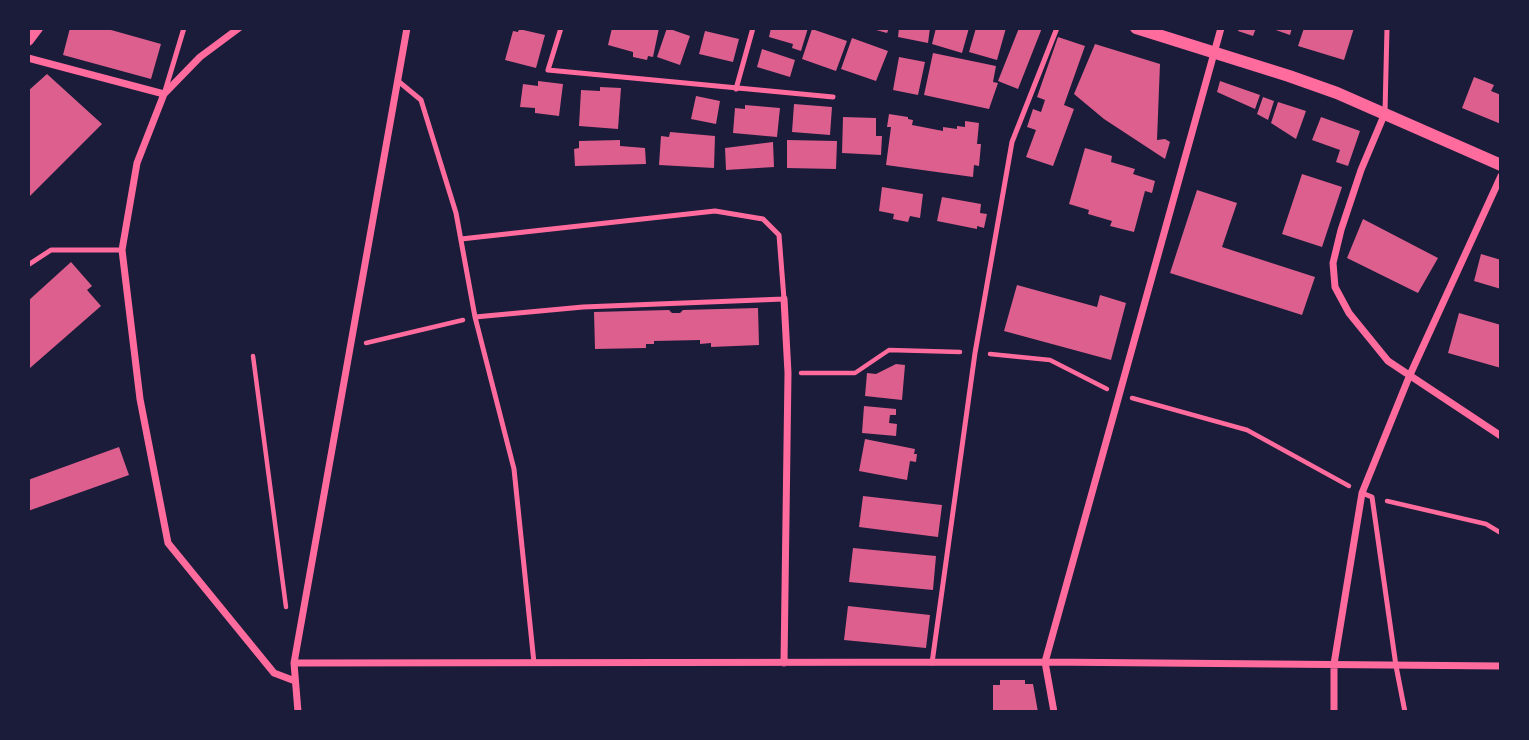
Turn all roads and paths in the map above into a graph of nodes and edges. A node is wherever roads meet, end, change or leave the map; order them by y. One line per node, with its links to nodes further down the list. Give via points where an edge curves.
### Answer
1 (37, 28): 11 (street)
2 (184, 28): 16 (lane)
3 (239, 28): 16 (street, via 200,57)
4 (407, 28): 14 (street)
5 (562, 28): 15 (lane, via 548,70)
6 (753, 28): 15 (lane)
7 (1057, 28): 27 (lane, via 1012,142)
8 (1136, 28): 12 (street)
9 (1222, 28): 12 (street)
10 (1387, 28): 18 (lane)
11 (28, 40)
12 (1214, 52): 18 (street); 31 (street)
13 (28, 58): 16 (street)
14 (398, 81): 21 (lane, via 421,100); 26 (street)
15 (736, 89): 17 (lane)
16 (164, 94): 22 (street, via 137,163)
17 (833, 97)
18 (1385, 113): 19 (street); 30 (street, via 1341,230 1334,275 1349,313 1388,361)
19 (1501, 165)
20 (1501, 176): 30 (street)
21 (461, 239): 24 (lane, via 715,211 763,219 779,235); 25 (lane)
22 (122, 250): 23 (lane, via 51,250); 45 (street, via 140,399 168,543 274,673)
23 (28, 265)
24 (784, 299): 25 (lane, via 583,307); 29 (street)
25 (475, 317): 26 (path); 39 (lane, via 514,469)
26 (348, 347): 38 (street)
27 (975, 353): 29 (path, via 889,350 855,373); 31 (path, via 1050,360); 41 (lane)
28 (253, 356): 36 (path)
29 (788, 373): 40 (street)
30 (1409, 377): 32 (street); 33 (street)
31 (1120, 394): 33 (path, via 1247,430); 37 (street)
32 (1501, 436)
33 (1362, 493): 34 (lane); 42 (street)
34 (1372, 498): 35 (path, via 1486,524); 43 (lane)
35 (1501, 533)
36 (286, 610)
37 (1045, 662): 41 (street); 42 (street); 47 (street)
38 (294, 663): 39 (street); 45 (street)
39 (534, 663): 40 (street)
40 (784, 663): 41 (street)
41 (932, 663)
42 (1334, 664): 43 (street); 48 (street)
43 (1396, 666): 44 (street); 49 (lane)
44 (1501, 666)
45 (295, 681): 46 (street)
46 (298, 712)
47 (1054, 712)
48 (1334, 712)
49 (1405, 712)

